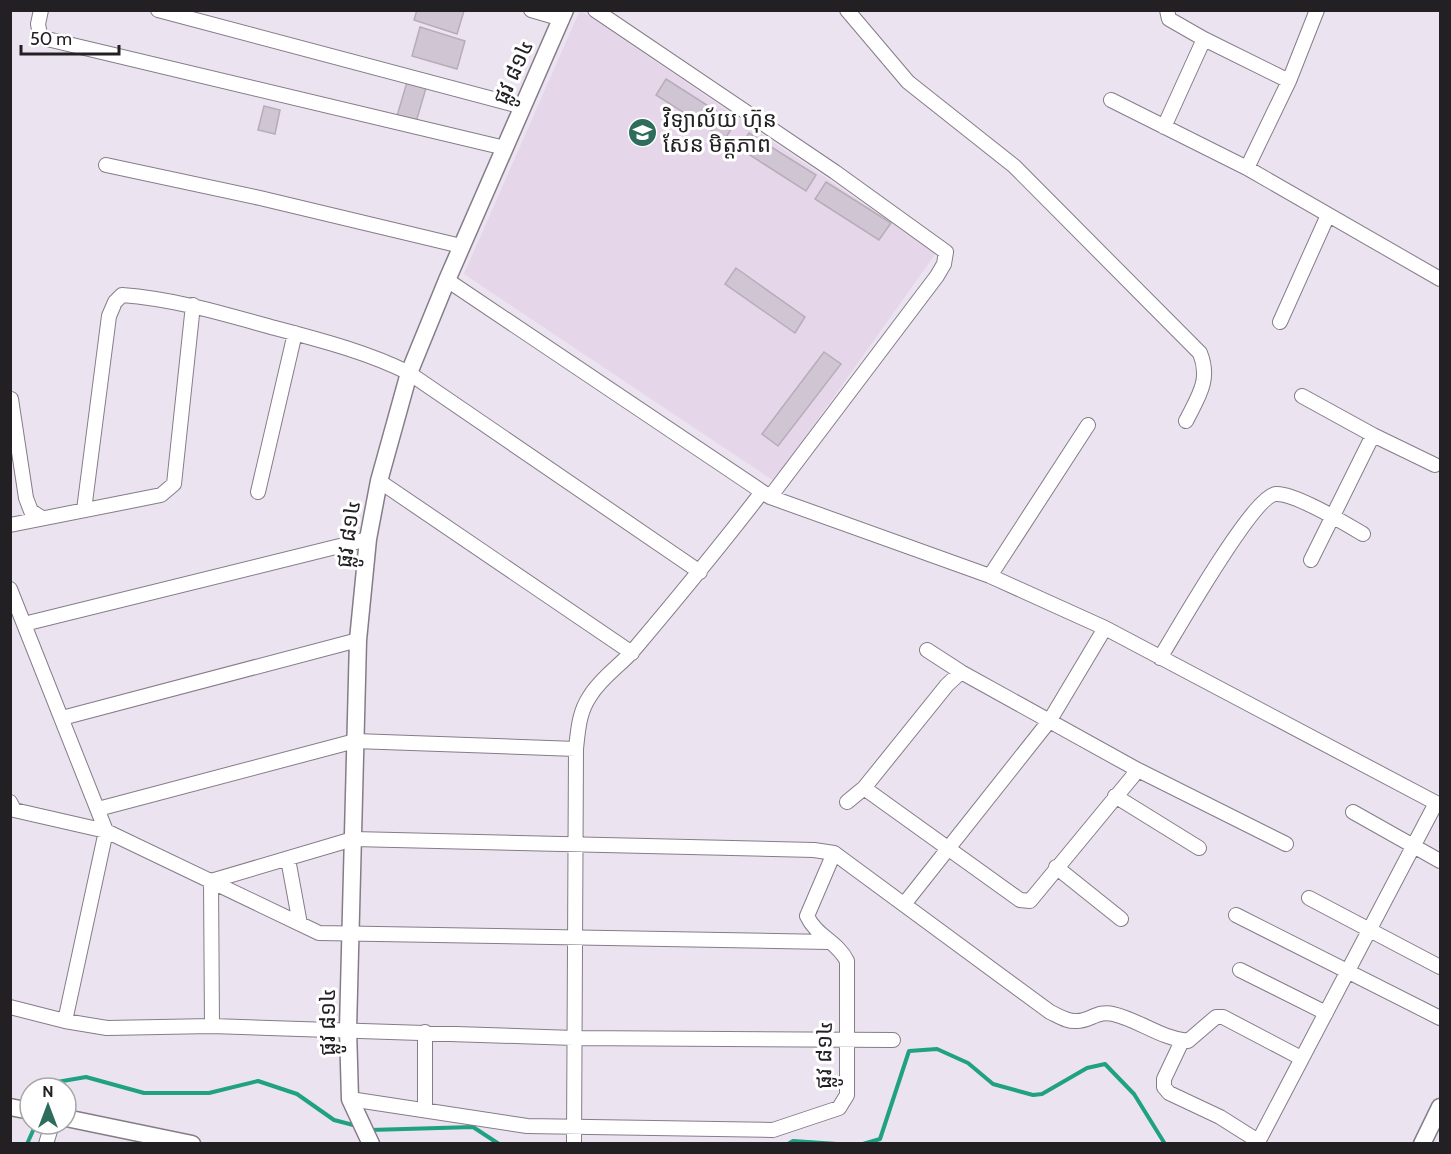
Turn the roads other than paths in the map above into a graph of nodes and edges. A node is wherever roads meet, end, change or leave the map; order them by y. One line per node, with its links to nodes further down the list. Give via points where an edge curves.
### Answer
1 (41, 10): 14 (street, via 40,35 47,39)
2 (158, 10): 12 (street)
3 (531, 10): 8 (street)
4 (595, 10): 33 (street, via 946,252 936,276)
5 (847, 10): 27 (street, via 908,82 1014,166 1200,353 1206,377)
6 (1167, 10): 9 (street, via 1169,19)
7 (1317, 10): 10 (street)
8 (563, 15): 12 (street, ផ្លូវ ៨១៤)
9 (1204, 39): 10 (street); 13 (street)
10 (1289, 81): 16 (street)
11 (1111, 100): 13 (street)
12 (523, 107): 14 (street, ផ្លូវ ៨១៤)
13 (1164, 127): 16 (street)
14 (505, 148): 18 (street, ផ្លូវ ៨១៤)
15 (106, 165): 18 (street)
16 (1247, 168): 17 (street)
17 (1328, 215): 19 (street); 22 (street)
18 (461, 246): 20 (street, ផ្លូវ ៨១៤)
19 (1440, 279)
20 (447, 280): 24 (street, ផ្លូវ ៨១៤); 33 (street)
21 (193, 305): 23 (street); 34 (street, via 174,484 161,495); 34 (street, via 122,295 115,303 109,316)
22 (1280, 322)
23 (295, 333): 24 (street, via 380,359); 32 (street)
24 (409, 373): 31 (street, ផ្លូវ ៨១៤); 41 (street)
25 (1302, 396): 29 (street)
26 (11, 399): 36 (street, via 26,498 31,511)
27 (1186, 421)
28 (1088, 425): 42 (street)
29 (1373, 435): 30 (street); 35 (street)
30 (1435, 465)
31 (379, 481): 39 (street, ផ្លូវ ៨១៤); 48 (street)
32 (258, 492)
33 (766, 494): 41 (street); 42 (street)
34 (84, 510): 36 (street)
35 (1331, 515): 38 (street); 40 (street); 49 (street, via 1278,494 1262,501 1244,523)
36 (42, 518): 37 (street)
37 (10, 525)
38 (1363, 534)
39 (368, 539): 44 (street); 46 (street, ផ្លូវ ៨១៤)
40 (1311, 560)
41 (700, 572): 48 (street)
42 (990, 576): 45 (street)
43 (10, 589): 44 (street)
44 (24, 624): 51 (street)
45 (1105, 628): 49 (street); 52 (street)
46 (358, 640): 51 (street); 53 (street, ផ្លូវ ៨១៤)
47 (927, 650): 50 (street)
48 (632, 653): 54 (street, via 589,697 580,718)
49 (1160, 658): 60 (street)
50 (960, 672): 52 (street); 56 (street)
51 (62, 718): 61 (street)
52 (1050, 720): 55 (street); 68 (street)
53 (355, 741): 54 (street); 61 (street); 64 (street, ផ្លូវ ៨១៤)
54 (576, 749): 66 (street)
55 (1138, 770): 57 (street); 65 (street)
56 (864, 788): 59 (street); 68 (street)
57 (1115, 796): 69 (street); 73 (street)
58 (10, 802): 63 (street, via 14,810)
59 (847, 802)
60 (1438, 804): 67 (street)
61 (98, 809): 63 (street)
62 (1353, 812): 67 (street)
63 (106, 831): 74 (street); 90 (street)
64 (353, 839): 66 (street); 71 (street); 81 (street, ផ្លូវ ៨១៤)
65 (1286, 844)
66 (577, 846): 70 (street, via 814,850); 82 (street)
67 (1413, 846): 72 (street); 80 (street)
68 (947, 847): 73 (street, via 1020,900 1030,901); 76 (street)
69 (1199, 848)
70 (834, 854): 76 (street); 83 (street, ផ្លូវ ៨១៤, via 807,916 812,927)
71 (288, 859): 74 (street); 79 (street)
72 (1440, 861)
73 (1056, 867): 78 (street)
74 (211, 881): 79 (street); 91 (street)
75 (1309, 898): 80 (street)
76 (905, 903): 97 (street, via 1059,1016 1079,1022 1100,1013 1113,1014)
77 (1236, 915): 86 (street)
78 (1121, 919)
79 (300, 924): 81 (street, via 319,933)
80 (1369, 931): 84 (street); 86 (street)
81 (351, 934): 82 (street); 92 (street, ផ្លូវ ៨១៤)
82 (577, 938): 83 (street); 94 (street)
83 (828, 942): 95 (street, ផ្លូវ ៨១៤, via 842,949 848,961)
84 (1440, 967)
85 (1240, 970): 88 (street)
86 (1348, 972): 88 (street); 89 (street)
87 (10, 1007): 90 (street)
88 (1326, 1013): 98 (street)
89 (1440, 1018)
90 (65, 1021): 91 (street, via 107,1028)
91 (212, 1026): 92 (street)
92 (348, 1029): 93 (street); 99 (street, ផ្លូវ ៨១៤)
93 (425, 1032): 94 (street); 101 (street)
94 (574, 1038): 95 (street); 103 (street)
95 (847, 1039): 96 (street); 103 (street, ផ្លូវ ៨១៤, via 845,1102 839,1108 786,1127)
96 (893, 1040)
97 (1182, 1041): 98 (street, via 1188,1041 1216,1017 1223,1017); 104 (street, via 1164,1087)
98 (1301, 1058): 104 (street)
99 (352, 1105): 101 (street, ផ្លូវ ៨១៤); 106 (street)
100 (1440, 1107): 108 (street)
101 (425, 1110): 103 (street, ផ្លូវ ៨១៤, via 527,1126)
102 (78, 1120): 105 (street)
103 (574, 1128): 107 (street)
104 (1258, 1142)
105 (192, 1143)
106 (371, 1143)
107 (574, 1143)
108 (1422, 1143)

